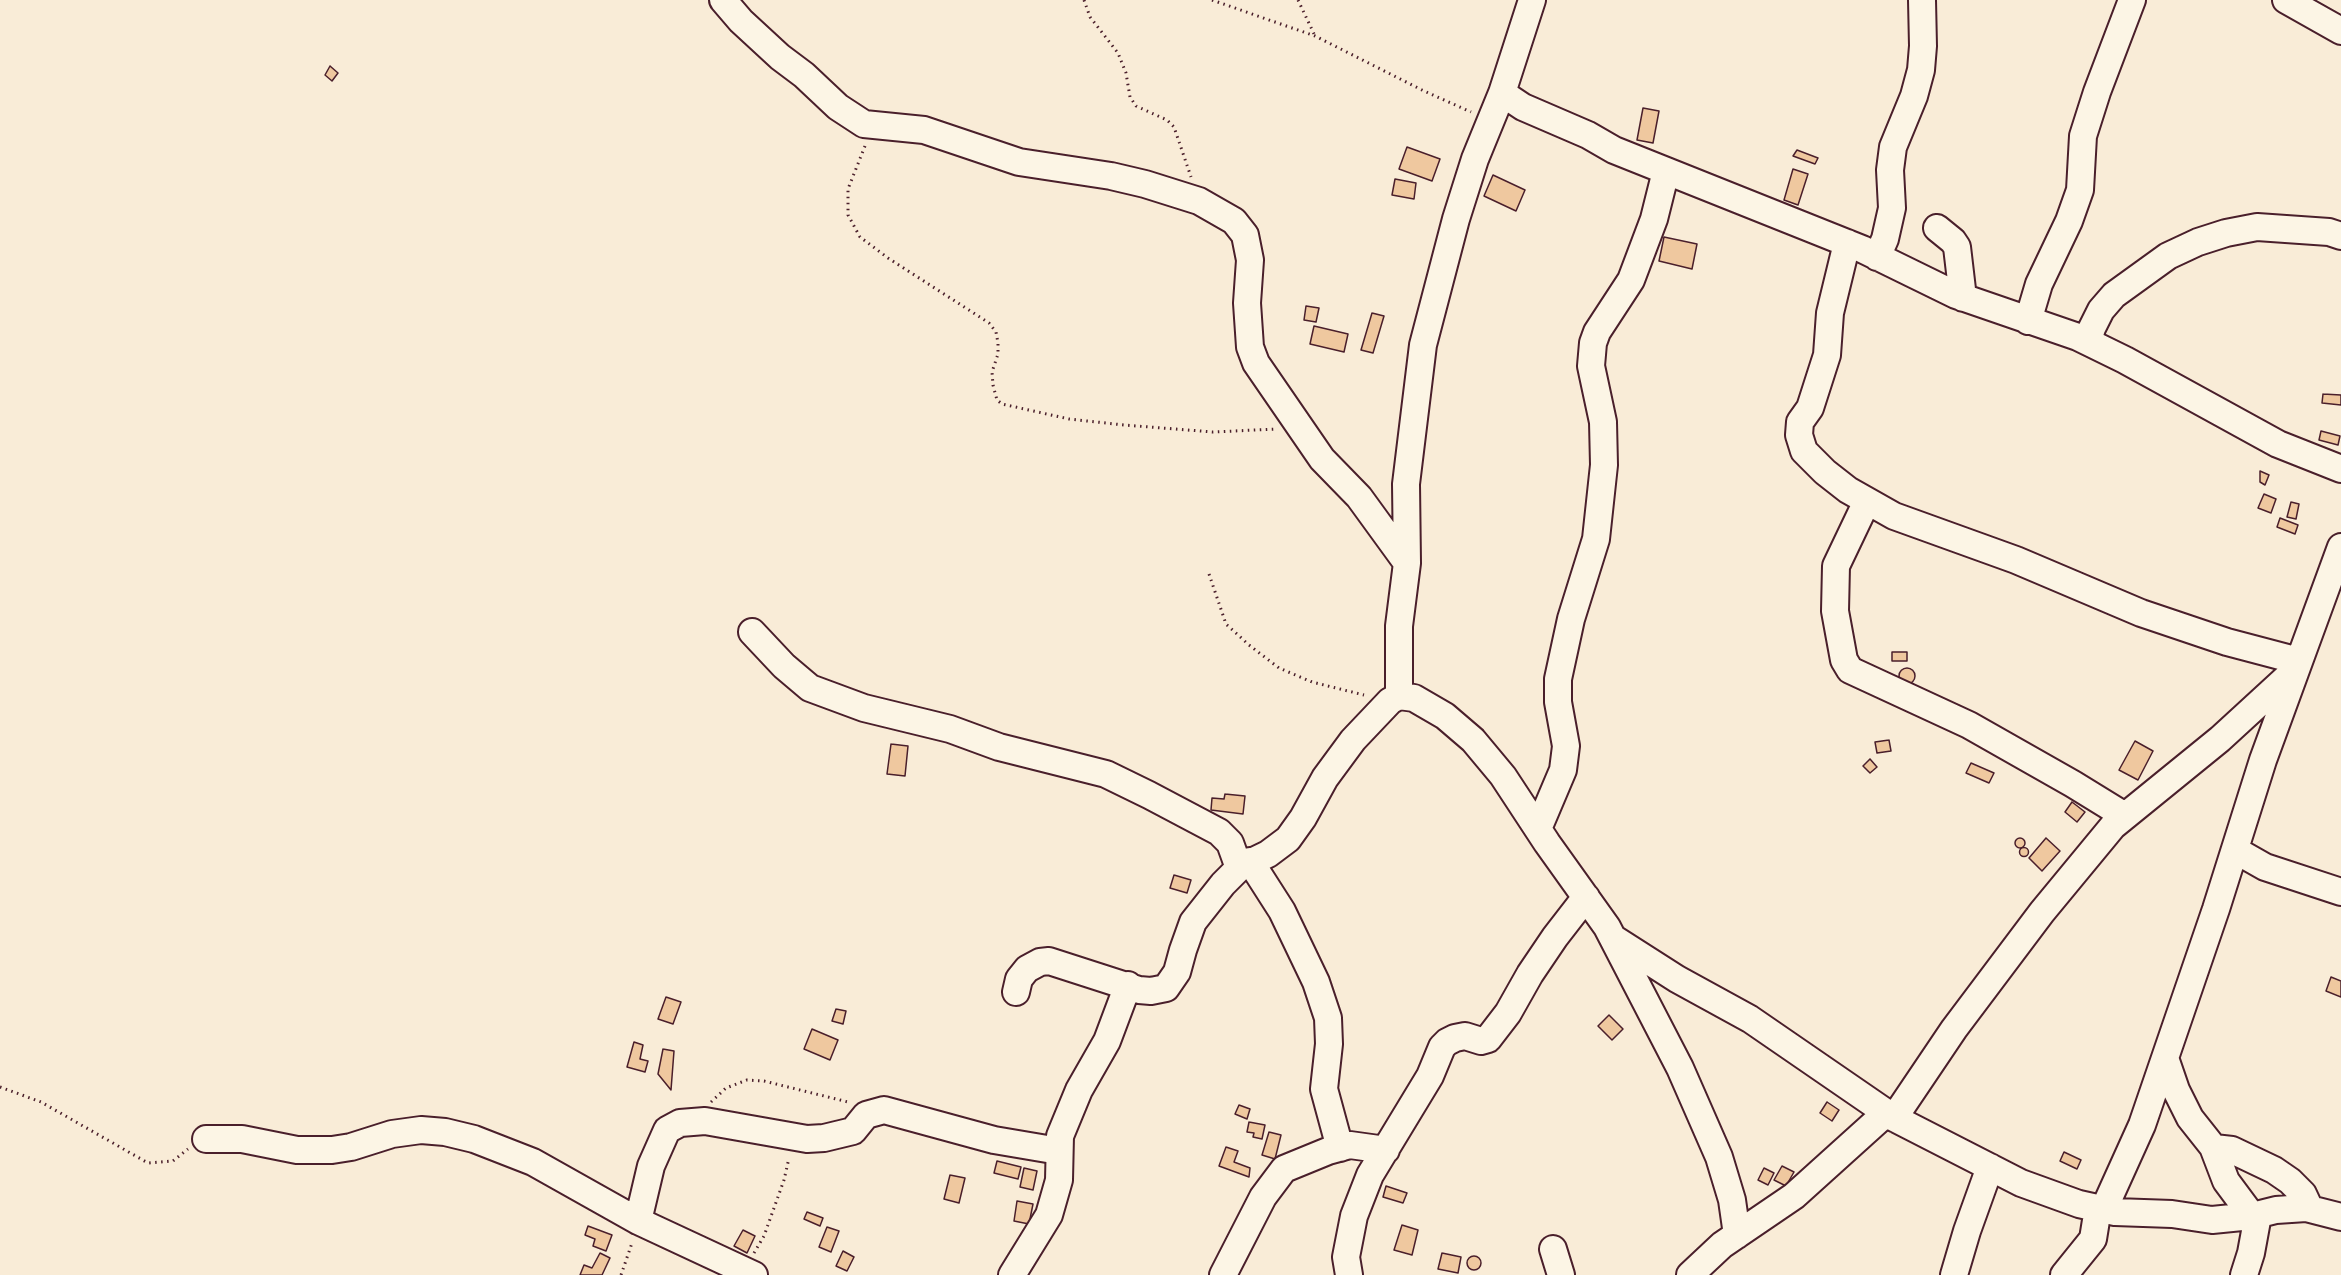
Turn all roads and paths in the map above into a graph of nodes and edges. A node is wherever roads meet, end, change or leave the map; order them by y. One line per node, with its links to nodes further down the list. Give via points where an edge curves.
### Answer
1 (723, 0): 13 (street, via 780,57)
2 (1084, 0): 15 (path, via 1090,17 1118,53 1136,106 1174,126)
3 (1212, 0): 10 (path)
4 (1298, 0): 10 (path)
5 (1532, 0): 11 (street)
6 (1922, 0): 19 (street, via 1921,70 1893,147 1892,208)
7 (2132, 0): 21 (street, via 2083,136 2080,190 2039,284)
8 (2286, 0): 9 (street)
9 (2341, 31)
10 (1315, 36): 12 (path)
11 (1502, 93): 12 (street); 14 (street, via 1523,107)
12 (1490, 120): 27 (street, via 1456,219 1423,345 1406,484)
13 (864, 124): 15 (street, via 924,130 1019,162 1111,176); 23 (path, via 866,146 848,189 848,215 860,237 989,323 998,343 993,385 1002,404 1069,419 1213,432)
14 (1666, 171): 18 (street); 33 (street, via 1654,219 1631,280 1593,343 1591,366 1603,422 1596,539 1571,619 1558,679 1566,746 1563,770)
15 (1199, 201): 23 (street, via 1234,221 1245,235 1250,260 1250,347 1256,363)
16 (1937, 228): 20 (street, via 1957,247)
17 (2341, 236): 22 (street, via 2329,231 2256,226 2198,242 2168,256 2114,295 2101,310)
18 (1847, 243): 19 (street); 25 (street, via 1830,313 1827,355 1810,408 1800,422 1799,435 1804,451 1825,472)
19 (1877, 257): 20 (street)
20 (1963, 298): 21 (street)
21 (2028, 321): 22 (street)
22 (2088, 342): 24 (street, via 2278,444)
23 (1299, 426): 27 (street, via 1322,459 1359,496)
24 (2341, 469)
25 (1867, 501): 30 (street, via 1894,516 2016,560 2141,613); 32 (street, via 1836,566 1835,611 1844,660 1850,670 1969,725)
26 (2341, 547): 30 (street)
27 (1407, 563): 31 (street)
28 (1209, 574): 31 (path, via 1226,624 1279,668 1312,682)
29 (752, 632): 35 (street, via 810,688 864,708 1106,774 1220,832)
30 (2297, 666): 32 (street, via 2220,739); 34 (street)
31 (1395, 699): 33 (street, via 1414,698 1445,716 1473,740); 35 (street, via 1353,740 1288,838 1268,854)
32 (2125, 816): 44 (street, via 2042,912)
33 (1538, 829): 37 (street)
34 (2235, 850): 36 (street, via 2265,867); 41 (street)
35 (1244, 864): 39 (street, via 1193,922 1169,985 1151,992); 48 (street, via 1282,911 1316,982 1328,1018 1324,1089)
36 (2341, 892)
37 (1586, 897): 38 (street); 50 (street, via 1488,1039 1465,1036 1442,1047 1430,1076)
38 (1613, 938): 44 (street, via 1750,1019); 58 (street, via 1680,1068 1719,1157)
39 (1128, 985): 40 (street, via 1049,961 1027,969); 51 (street, via 1107,1041 1066,1118)
40 (1016, 992)
41 (2165, 1058): 49 (street, via 2190,1118); 53 (street, via 2142,1125)
42 (0, 1087): 47 (path, via 41,1102 148,1163 173,1161 194,1143)
43 (866, 1114): 45 (path, via 847,1101 747,1080 726,1088); 46 (street, via 852,1131 839,1136); 51 (street, via 884,1110 994,1140)
44 (1890, 1116): 52 (street); 58 (street, via 1794,1196)
45 (691, 1122): 46 (street, via 734,1125); 57 (street, via 667,1130 651,1166)
46 (796, 1137): 60 (path)
47 (206, 1139): 57 (street, via 242,1138 297,1150 332,1150 392,1134 445,1132 533,1162)
48 (1340, 1148): 50 (street, via 1350,1145); 64 (street, via 1284,1169 1263,1197)
49 (2214, 1148): 54 (street, via 2232,1150 2274,1170 2303,1194); 55 (street, via 2226,1181)
50 (1386, 1150): 65 (street, via 1370,1175 1354,1216 1346,1257)
51 (1059, 1151): 63 (street, via 1059,1180 1049,1215)
52 (1990, 1167): 53 (street, via 2021,1183); 67 (street)
53 (2101, 1209): 55 (street, via 2212,1220); 68 (street, via 2093,1239)
54 (2310, 1209): 55 (street, via 2276,1210); 56 (street)
55 (2255, 1216): 69 (street)
56 (2341, 1217)
57 (638, 1221): 60 (street); 62 (path)
58 (1737, 1235): 61 (street, via 1722,1245)
59 (1553, 1249): 66 (street)
60 (749, 1272)
61 (1698, 1273)
62 (621, 1275)
63 (1012, 1275)
64 (1223, 1275)
65 (1349, 1275)
66 (1561, 1275)
67 (1954, 1275)
68 (2064, 1275)
69 (2244, 1275)

